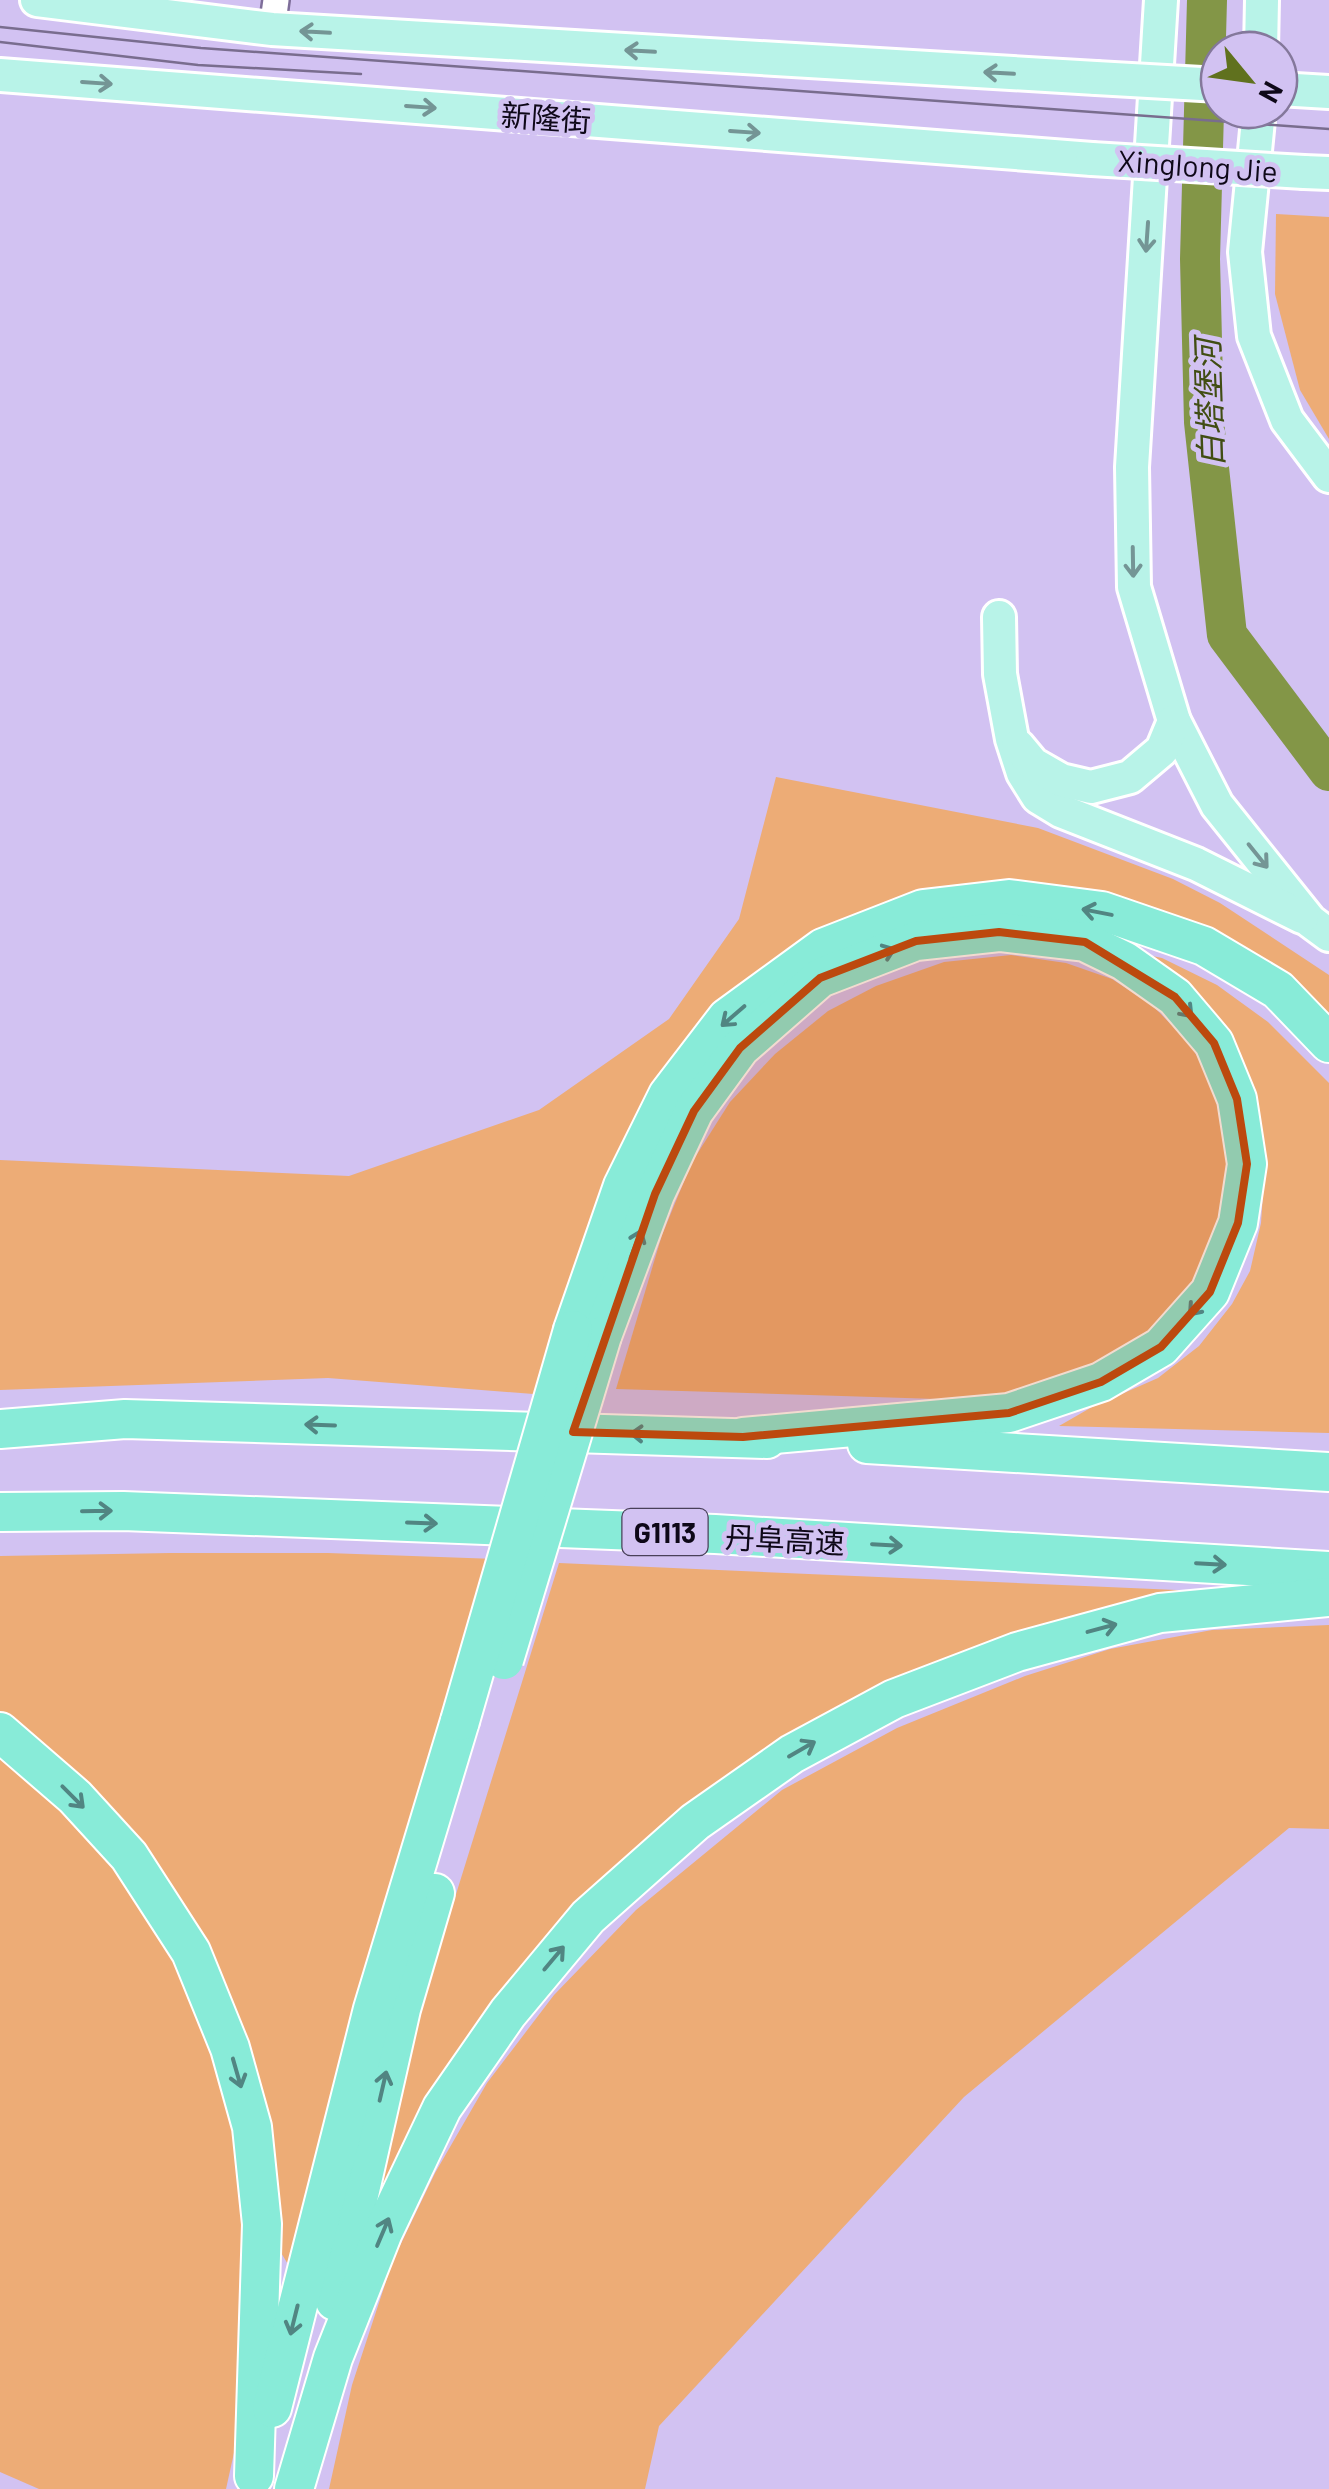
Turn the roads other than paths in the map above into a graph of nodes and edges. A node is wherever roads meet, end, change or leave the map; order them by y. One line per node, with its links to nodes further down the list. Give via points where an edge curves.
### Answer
1 (37, 0): 4 (main road)
2 (1161, 0): 13 (main road, one-way to 13, via 1132,466 1134,587)
3 (1262, 0): 5 (main road)
4 (274, 15): 7 (main road, one-way to 4, bridge)
5 (1261, 30)
6 (0, 75): 9 (main road, 新隆街, one-way to 9)
7 (1199, 85)
8 (1257, 130): 11 (main road, via 1246,252 1254,336 1287,420)
9 (1092, 158): 10 (main road, Xinglong Jie, bridge)
10 (1316, 172)
11 (1329, 476)
12 (1000, 617): 14 (main road, via 1000,674)
13 (1174, 720): 14 (main road, via 1162,750 1130,778 1091,787 1033,764); 15 (main road, one-way to 15, via 1217,805)
14 (1012, 739): 15 (main road, via 1038,797 1196,864)
15 (1320, 928)
16 (1329, 1043): 17 (highway, one-way to 17, via 1278,990 1204,946 1102,912 1009,899 923,909 823,948 728,1018 668,1095 623,1186)
17 (587, 1332): 19 (highway, one-way to 19, via 694,1111 740,1048 820,978 916,941 999,932 1085,942 1175,998 1214,1043 1237,1099 1247,1164 1238,1222 1210,1292 1161,1347 1101,1382 1008,1412); 24 (highway, bridge)
18 (0, 1429): 19 (highway, one-way to 18, via 125,1420)
19 (743, 1437): 20 (highway)
20 (1329, 1472)
21 (0, 1512): 22 (highway, 丹阜高速 / G1113, one-way to 22, via 714,1534)
22 (1329, 1571)
23 (1329, 1597): 27 (highway, one-way to 23, via 383,2232 442,2108 508,2013 588,1917 695,1822 792,1754 894,1699 1017,1652 1160,1613)
24 (472, 1723): 26 (highway, one-way to 26, via 373,2009); 27 (highway, one-way to 24)
25 (0, 1732): 26 (highway, one-way to 26, via 75,1797 129,1856 191,1952 230,2048 252,2127 262,2224)
26 (253, 2483)
27 (293, 2489)

